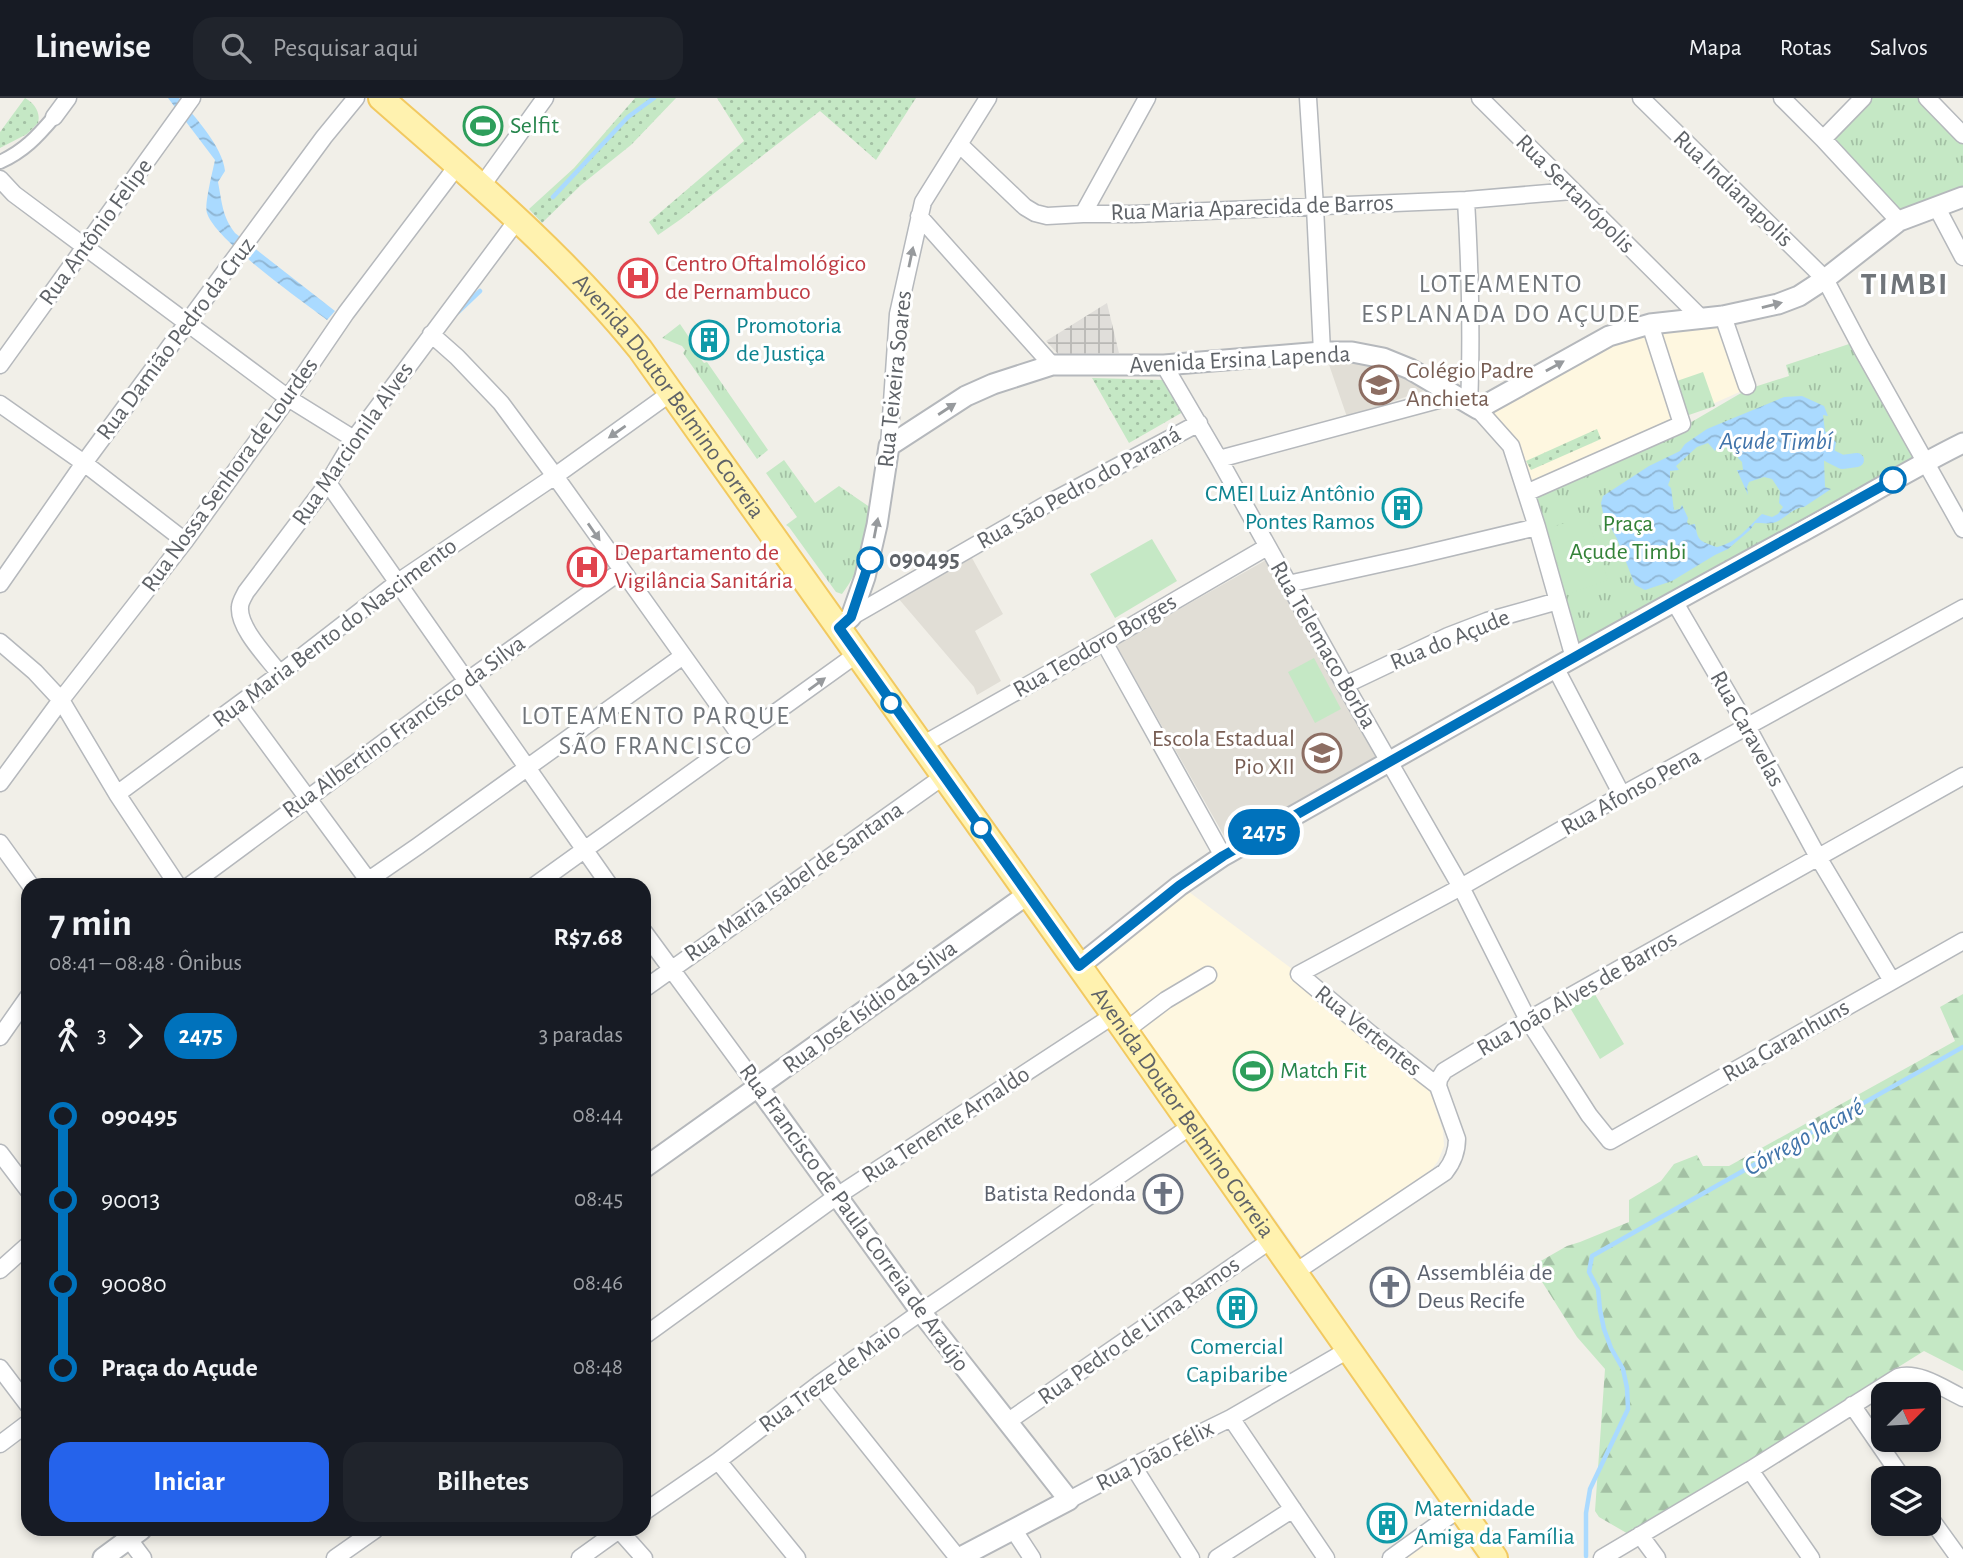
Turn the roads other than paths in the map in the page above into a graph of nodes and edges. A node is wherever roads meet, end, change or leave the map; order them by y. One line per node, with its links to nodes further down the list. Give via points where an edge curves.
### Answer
1 (68, 98): 14 (street)
2 (356, 98): 36 (street, Rua Damião Pedro da Cruz)
3 (545, 98): 21 (street)
4 (988, 98): 17 (street, Rua Teixeira Soares)
5 (1147, 98): 27 (street)
6 (1308, 98): 26 (street)
7 (1480, 98): 22 (street, Rua Sertanópolis)
8 (1641, 98): 33 (street, Rua Indianapolis)
9 (1782, 98): 16 (street)
10 (1863, 98): 16 (street)
11 (1927, 98): 15 (street)
12 (388, 100): 19 (main road, Avenida Doutor Belmino Correia)
13 (186, 106): 31 (street, Rua Antônio Felipe)
14 (54, 117): 18 (street, via 19,153)
15 (1963, 135)
16 (1823, 139): 30 (street)
17 (959, 144): 27 (street, Rua Maria Aparecida de Barros, via 1026,207 1047,216); 28 (street, Rua Teixeira Soares)
18 (0, 162)
19 (457, 166): 21 (main road, Avenida Doutor Belmino Correia); 45 (street, Rua Nossa Senhora de Lourdes)
20 (2, 186): 31 (street)
21 (481, 187): 29 (main road, Avenida Doutor Belmino Correia)
22 (1572, 191): 24 (street, Rua Maria Aparecida de Barros); 35 (street, Rua Sertanópolis)
23 (1963, 197): 25 (street)
24 (1466, 200): 26 (street, Rua Maria Aparecida de Barros); 46 (street, via 1471,275)
25 (1936, 206): 30 (street); 32 (street)
26 (1315, 207): 27 (street, Rua Maria Aparecida de Barros); 39 (street)
27 (1083, 214)
28 (919, 216): 41 (street); 51 (street, Rua Teixeira Soares, one-way to 28, via 898,314)
29 (518, 219): 38 (street, Rua Marcionila Alves); 44 (main road, Avenida Doutor Belmino Correia, via 608,309)
30 (1899, 221): 33 (street)
31 (85, 248): 36 (street); 40 (street, Rua Antônio Felipe)
32 (1963, 257)
33 (1825, 279): 34 (street, one-way to 33, via 1779,304); 53 (street, Rua Indianapolis)
34 (1723, 316): 35 (street); 43 (street)
35 (1701, 318): 37 (street)
36 (187, 324): 45 (street); 54 (street, Rua Damião Pedro da Cruz)
37 (1650, 324): 46 (street, one-way to 37, via 1609,336); 57 (street, via 1682,424)
38 (431, 334): 49 (street, Rua Marcionila Alves); 55 (street, via 480,379)
39 (1322, 352): 42 (street, Avenida Ersina Lapenda); 46 (street, Avenida Ersina Lapenda, via 1383,359 1410,369)
40 (0, 365)
41 (1052, 365): 42 (street, Avenida Ersina Lapenda); 51 (street, Avenida Ersina Lapenda, one-way to 41, via 966,396)
42 (1164, 365): 48 (street, Rua Telemaco Borba)
43 (1747, 386)
44 (672, 392): 55 (street, Rua Maria Bento do Nascimento, one-way to 55); 69 (main road, Avenida Doutor Belmino Correia)
45 (288, 398): 49 (street); 60 (street, Rua Nossa Senhora de Lourdes)
46 (1467, 403): 52 (street); 57 (street, via 1510,446)
47 (0, 404): 54 (street)
48 (1199, 423): 52 (street, Rua Telemaco Borba); 69 (street, Rua São Pedro do Paraná, via 1047,504)
49 (354, 439): 56 (street, Rua Marcionila Alves)
50 (1963, 443): 53 (street)
51 (889, 446): 69 (street, Rua Teixeira Soares, one-way to 51, via 870,560)
52 (1219, 459): 61 (street, Rua Telemaco Borba)
53 (1924, 462): 59 (street, Rua Indianapolis); 67 (street)
54 (84, 463): 60 (street); 64 (street, Rua Damião Pedro da Cruz)
55 (555, 476): 62 (street, one-way to 62); 63 (street, Rua Maria Bento do Nascimento)
56 (328, 483): 63 (street); 76 (street, Rua Marcionila Alves, via 240,606 250,635)
57 (1526, 493): 58 (street)
58 (1537, 527): 65 (street); 66 (street)
59 (1963, 529)
60 (185, 541): 79 (street, Rua Nossa Senhora de Lourdes)
61 (1268, 547): 65 (street, Rua Telemaco Borba); 71 (street, Rua Teodoro Borges)
62 (621, 571): 73 (street); 77 (street, Rua Albertino Francisco da Silva)
63 (398, 582): 76 (street, Rua Maria Bento do Nascimento); 77 (street)
64 (0, 583)
65 (1288, 584): 78 (street, Rua Telemaco Borba)
66 (1558, 601): 74 (street); 78 (street, Rua do Açude, via 1461,631)
67 (1674, 601): 74 (street); 81 (street, Rua Caravelas)
68 (1963, 608): 81 (street, Rua Afonso Pena)
69 (845, 622): 72 (main road, Avenida Doutor Belmino Correia)
70 (0, 642): 79 (street)
71 (1104, 642): 83 (street, Rua Teodoro Borges); 94 (street)
72 (857, 654): 82 (street, one-way to 72); 83 (main road, Avenida Doutor Belmino Correia)
73 (683, 656): 82 (street); 85 (street)
74 (1574, 658): 75 (street)
75 (1556, 669): 84 (street); 90 (street)
76 (280, 674): 80 (street, Rua Maria Bento do Nascimento)
77 (467, 681): 85 (street); 91 (street, Rua Albertino Francisco da Silva)
78 (1345, 685): 84 (street, Rua Telemaco Borba)
79 (61, 700): 88 (street, Rua Nossa Senhora de Lourdes); 89 (street)
80 (239, 705): 89 (street, Rua Maria Bento do Nascimento); 91 (street)
81 (1748, 728): 90 (street, Rua Afonso Pena); 95 (street, Rua Caravelas)
82 (742, 738): 93 (street)
83 (922, 745): 86 (main road, Avenida Doutor Belmino Correia)
84 (1389, 761): 94 (street); 103 (street, Rua Telemaco Borba)
85 (527, 768): 93 (street); 100 (street)
86 (944, 776): 104 (main road, Avenida Doutor Belmino Correia); 108 (street, Rua Maria Isabel de Santana)
87 (1963, 776): 95 (street, Rua João Alves de Barros)
88 (0, 783)
89 (117, 794): 97 (street)
90 (1622, 795): 103 (street, Rua Afonso Pena)
91 (306, 798): 98 (street, Rua Albertino Francisco da Silva); 99 (street)
92 (0, 843): 96 (street)
93 (584, 850): 101 (street); 102 (street)
94 (1223, 856): 107 (street)
95 (1818, 857): 111 (street, Rua Caravelas); 114 (street, Rua João Alves de Barros)
96 (25, 878)
97 (173, 878)
98 (200, 878)
99 (361, 878)
100 (371, 878)
101 (545, 878)
102 (604, 878)
103 (1461, 887): 109 (street, Rua Afonso Pena); 114 (street, Rua Telemaco Borba)
104 (1028, 894): 107 (main road, Avenida Doutor Belmino Correia); 118 (street, Rua José Isídio da Silva)
105 (651, 942): 108 (street, Rua Francisco de Paula Correia de Araújo)
106 (1963, 942): 111 (street, Rua Garanhuns)
107 (1079, 966): 115 (main road, Avenida Doutor Belmino Correia)
108 (671, 969): 112 (street, Rua Maria Isabel de Santana); 118 (street, Rua Francisco de Paula Correia de Araújo)
109 (1299, 974): 117 (street, Rua Vertentes)
110 (1208, 975): 115 (street, Rua Tenente Arnaldo)
111 (1892, 981): 120 (street, Rua Garanhuns)
112 (651, 984)
113 (21, 1007): 116 (street)
114 (1528, 1020): 117 (street, Rua João Alves de Barros, via 1444,1071); 120 (street, Rua Telemaco Borba)
115 (1120, 1023): 119 (main road, Avenida Doutor Belmino Correia); 124 (street, Rua Tenente Arnaldo)
116 (0, 1037)
117 (1438, 1086): 128 (street, via 1457,1139 1451,1165)
118 (758, 1087): 122 (street, Rua José Isídio da Silva); 124 (street, Rua Francisco de Paula Correia de Araújo)
119 (1191, 1126): 125 (main road, Avenida Doutor Belmino Correia); 129 (street, Rua Treze de Maio)
120 (1610, 1140)
121 (0, 1153): 123 (street)
122 (651, 1163)
123 (21, 1181)
124 (837, 1196): 129 (street, Rua Francisco de Paula Correia de Araújo); 130 (street, Rua Tenente Arnaldo)
125 (1271, 1240): 128 (main road, Avenida Doutor Belmino Correia); 138 (street, Rua Pedro de Lima Ramos)
126 (21, 1251): 127 (street)
127 (0, 1270)
128 (1294, 1273): 131 (main road, Avenida Doutor Belmino Correia)
129 (921, 1312): 133 (street, Rua Treze de Maio); 138 (street, Rua Francisco de Paula Correia de Araújo)
130 (651, 1331)
131 (1348, 1350): 137 (street, Rua João Félix); 148 (main road, Avenida Doutor Belmino Correia)
132 (0, 1368): 134 (street)
133 (819, 1384): 141 (street, Rua Treze de Maio); 163 (street)
134 (21, 1396)
135 (1963, 1398): 136 (street, via 1905,1375)
136 (1852, 1405): 143 (street); 144 (street)
137 (1231, 1418): 142 (street, Rua João Félix); 147 (street)
138 (1007, 1422): 145 (street, Rua Francisco de Paula Correia de Araújo)
139 (21, 1428): 140 (street)
140 (0, 1444)
141 (718, 1461): 146 (street, Rua Treze de Maio); 162 (street)
142 (1133, 1466): 145 (street, Rua João Félix); 165 (street)
143 (1894, 1466)
144 (1750, 1469): 151 (street); 172 (street)
145 (1069, 1500): 149 (street, Rua João Félix)
146 (651, 1507)
147 (1293, 1509): 166 (street); 167 (street)
148 (1459, 1509): 168 (street); 169 (main road, Avenida Doutor Belmino Correia)
149 (1013, 1529): 163 (street, Rua João Félix); 164 (street)
150 (1941, 1534): 173 (street)
151 (1640, 1535): 170 (street); 171 (street)
152 (126, 1536): 157 (street)
153 (132, 1536): 158 (street)
154 (366, 1536): 159 (street)
155 (611, 1536): 160 (street)
156 (624, 1536): 161 (street)
157 (103, 1558)
158 (143, 1558)
159 (335, 1558)
160 (580, 1558)
161 (643, 1558)
162 (797, 1558)
163 (959, 1558)
164 (1032, 1558)
165 (1191, 1558)
166 (1217, 1558)
167 (1326, 1558)
168 (1391, 1558)
169 (1494, 1558)
170 (1602, 1558)
171 (1657, 1558)
172 (1811, 1558)
173 (1959, 1558)

